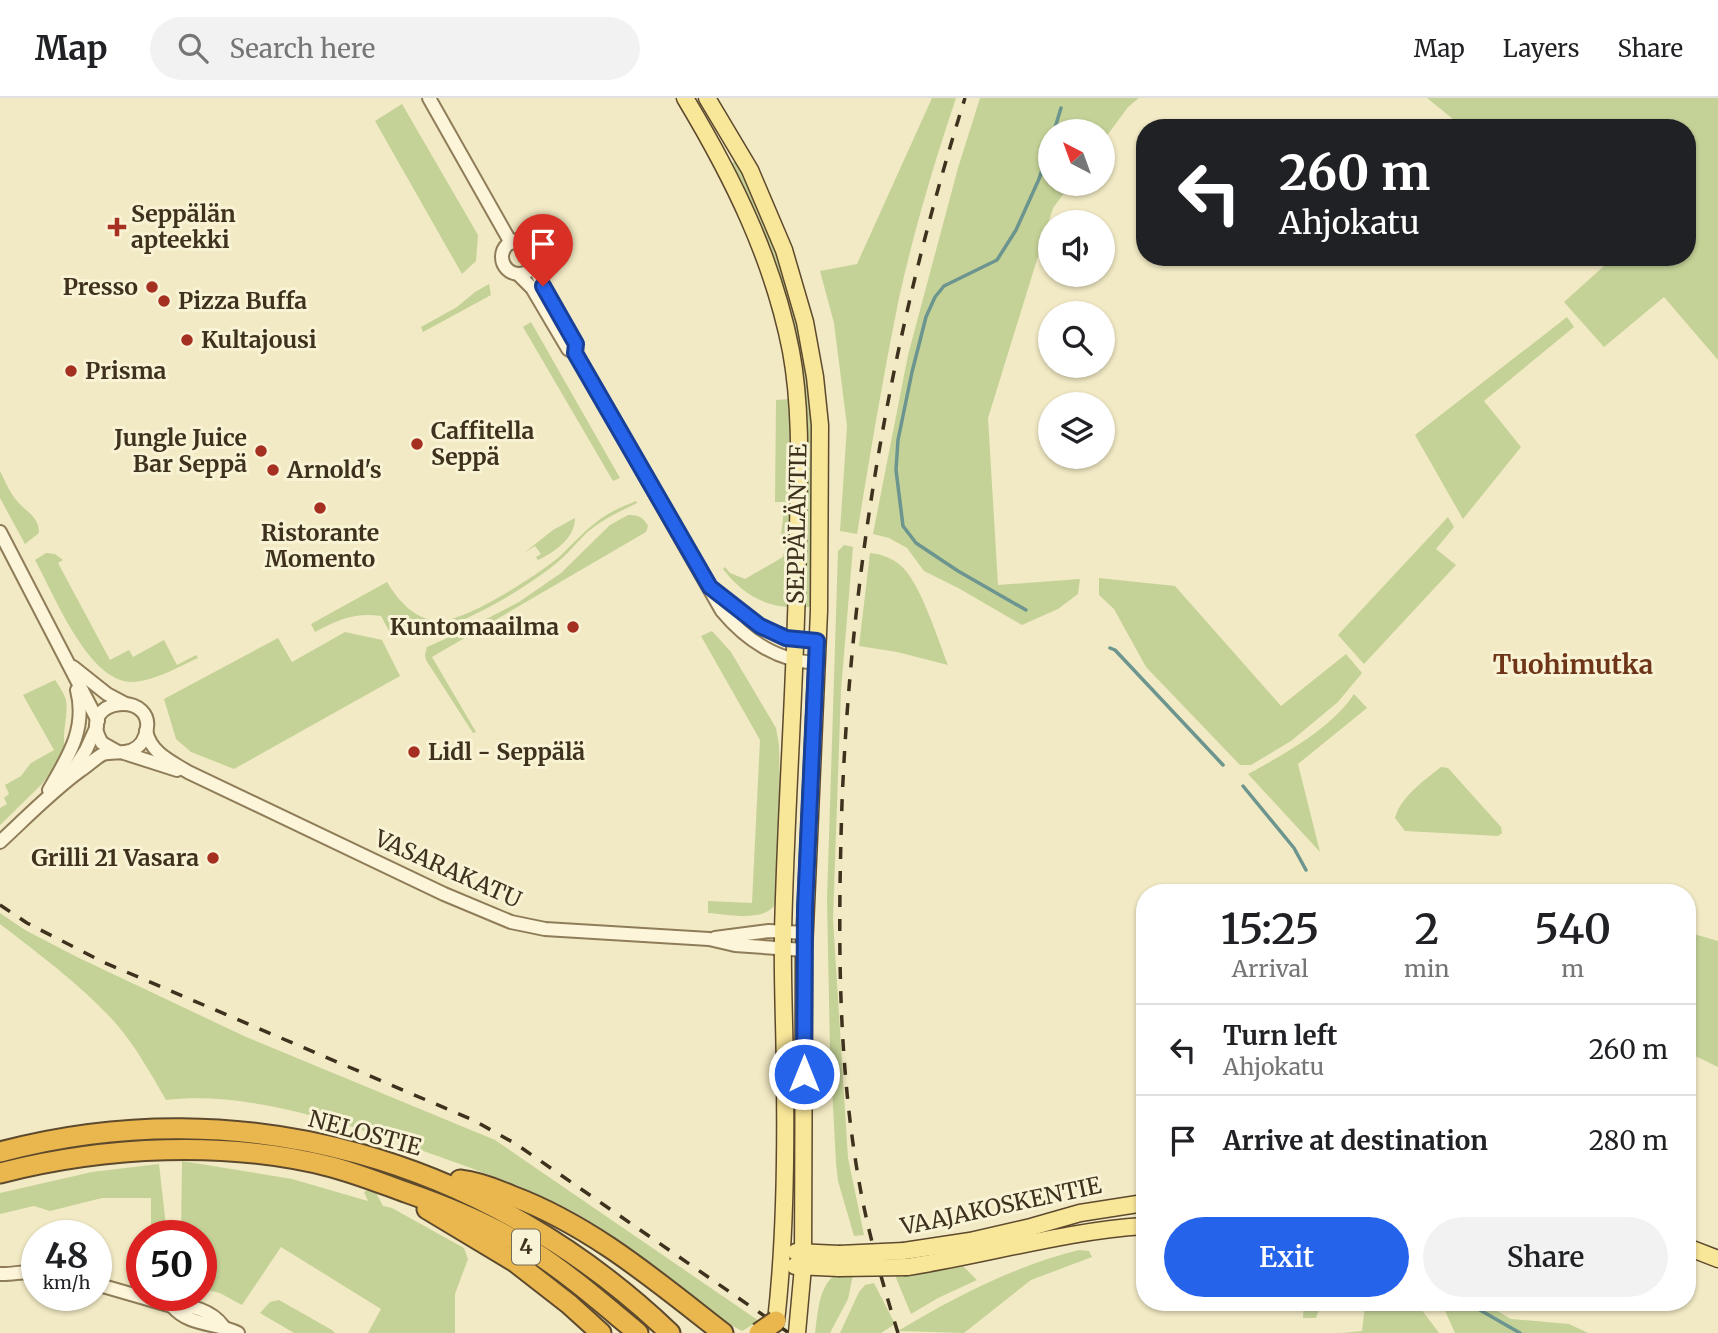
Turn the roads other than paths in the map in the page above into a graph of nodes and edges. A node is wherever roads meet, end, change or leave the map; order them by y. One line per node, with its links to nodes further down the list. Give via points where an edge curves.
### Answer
1 (429, 98): 4 (street)
2 (685, 98): 10 (main road, SEPPÄLÄNTIE, via 753,225 791,351 799,420)
3 (707, 98): 11 (main road, SEPPÄLÄNTIE, via 768,211 805,322 820,425)
4 (511, 243): 5 (street, via 530,244 536,253); 6 (street, via 503,254 504,264)
5 (534, 265): 6 (street); 7 (street, via 576,344)
6 (518, 274): 7 (street)
7 (575, 353): 9 (street)
8 (0, 532): 14 (street)
9 (710, 587): 10 (street, via 760,626); 12 (street, via 722,611 743,633)
10 (797, 640): 11 (street); 12 (main road, SEPPÄLÄNTIE)
11 (817, 641): 13 (main road, SEPPÄLÄNTIE)
12 (796, 662): 13 (street); 24 (main road, SEPPÄLÄNTIE)
13 (816, 663): 23 (main road, SEPPÄLÄNTIE)
14 (71, 666): 15 (street); 16 (street); 21 (street, via 80,702 77,738)
15 (124, 703): 16 (street, via 108,707); 17 (street, via 143,715)
16 (97, 723): 18 (street, via 102,743); 20 (street)
17 (146, 731): 18 (street, via 139,746); 19 (street, VASARAKATU, via 155,750)
18 (121, 752): 19 (street, VASARAKATU); 20 (street, via 101,755)
19 (188, 772): 24 (street, VASARAKATU, via 511,922 545,929 709,939 734,934)
20 (66, 780): 21 (street)
21 (40, 805): 22 (street)
22 (0, 842)
23 (805, 933): 24 (street, VASARAKATU); 25 (main road, SEPPÄLÄNTIE)
24 (783, 941): 25 (street, VASARAKATU); 33 (main road, SEPPÄLÄNTIE)
25 (804, 950): 36 (main road, SEPPÄLÄNTIE)
26 (0, 1152): 28 (highway, NELOSTIE / 4, via 93,1134 167,1127 338,1146)
27 (0, 1173): 29 (highway, NELOSTIE / 4, via 98,1155 175,1149 293,1159)
28 (435, 1178): 42 (highway, NELOSTIE / 4, via 553,1239); 43 (highway, via 465,1180 551,1213 626,1258)
29 (397, 1189): 40 (highway, via 515,1262); 41 (highway, NELOSTIE / 4, via 472,1218 534,1251)
30 (1136, 1204): 34 (main road, VAAJAKOSKENTIE, via 1080,1213)
31 (1136, 1227): 34 (main road, VAAJAKOSKENTIE, via 1057,1237 981,1255)
32 (1696, 1250): 35 (main road)
33 (782, 1258): 36 (main road, VAAJAKOSKENTIE); 38 (main road, SEPPÄLÄNTIE)
34 (906, 1259): 36 (main road, VAAJAKOSKENTIE, bridge)
35 (1718, 1259)
36 (804, 1260): 45 (main road, SEPPÄLÄNTIE)
37 (112, 1289): 39 (street, via 172,1306 193,1321)
38 (775, 1327): 44 (highway, bridge)
39 (238, 1333)
40 (601, 1333)
41 (638, 1333)
42 (670, 1333)
43 (723, 1333)
44 (759, 1333)
45 (797, 1333)

